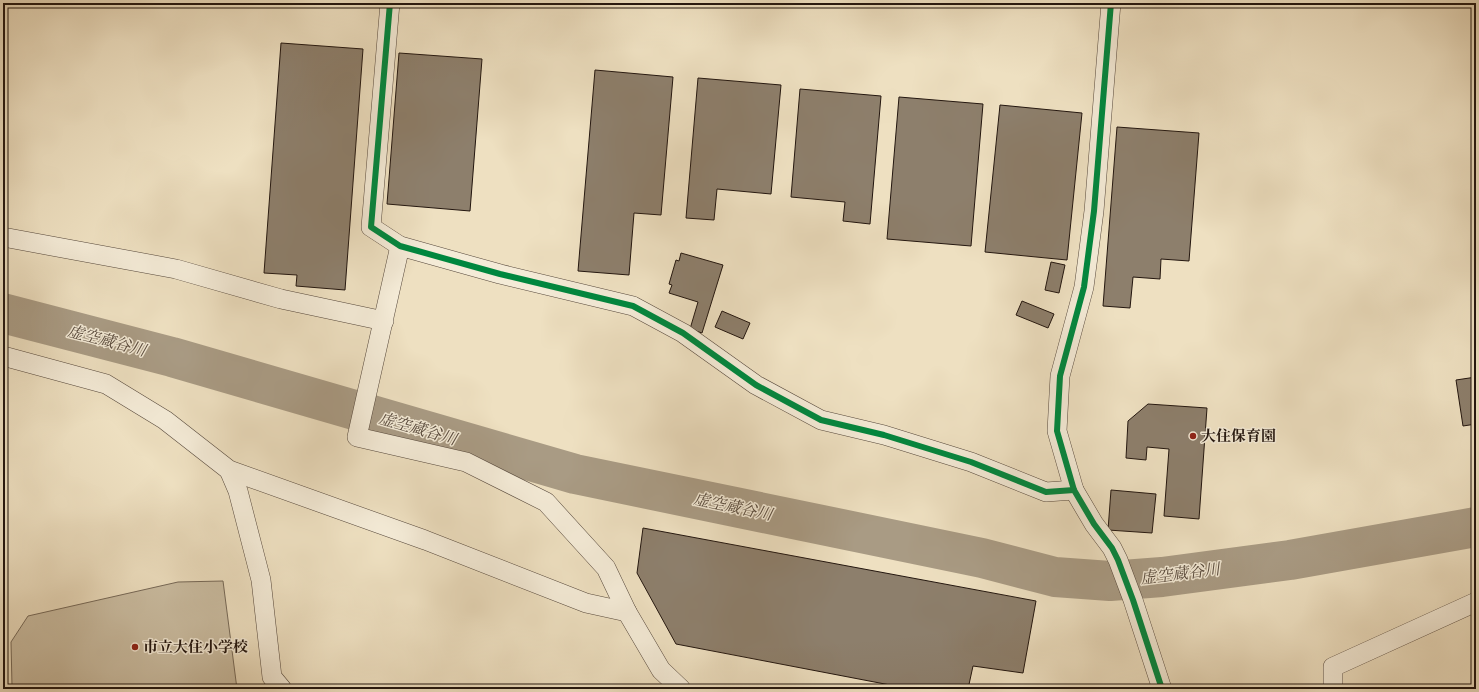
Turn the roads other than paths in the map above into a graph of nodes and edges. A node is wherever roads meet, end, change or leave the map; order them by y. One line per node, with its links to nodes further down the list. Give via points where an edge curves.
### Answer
1 (390, 3): 4 (street, via 371,227)
2 (1111, 3): 8 (street, via 1094,211 1084,287 1060,376 1057,430)
3 (3, 237): 5 (street, via 176,269 281,299)
4 (400, 246): 5 (street); 8 (street, via 500,274 633,306 683,333 756,385 822,420 884,435 971,462 1046,492)
5 (384, 321): 10 (street, via 357,437 466,462 546,502 606,568)
6 (3, 356): 7 (street, via 106,384 165,420)
7 (229, 470): 10 (street, via 425,540 586,603); 11 (street, via 238,491 261,580 272,677)
8 (1074, 490): 13 (street, via 1118,560)
9 (1476, 602): 14 (street, via 1334,667)
10 (627, 612): 12 (street, via 661,670)
11 (282, 689)
12 (681, 689)
13 (1162, 689)
14 (1333, 689)

